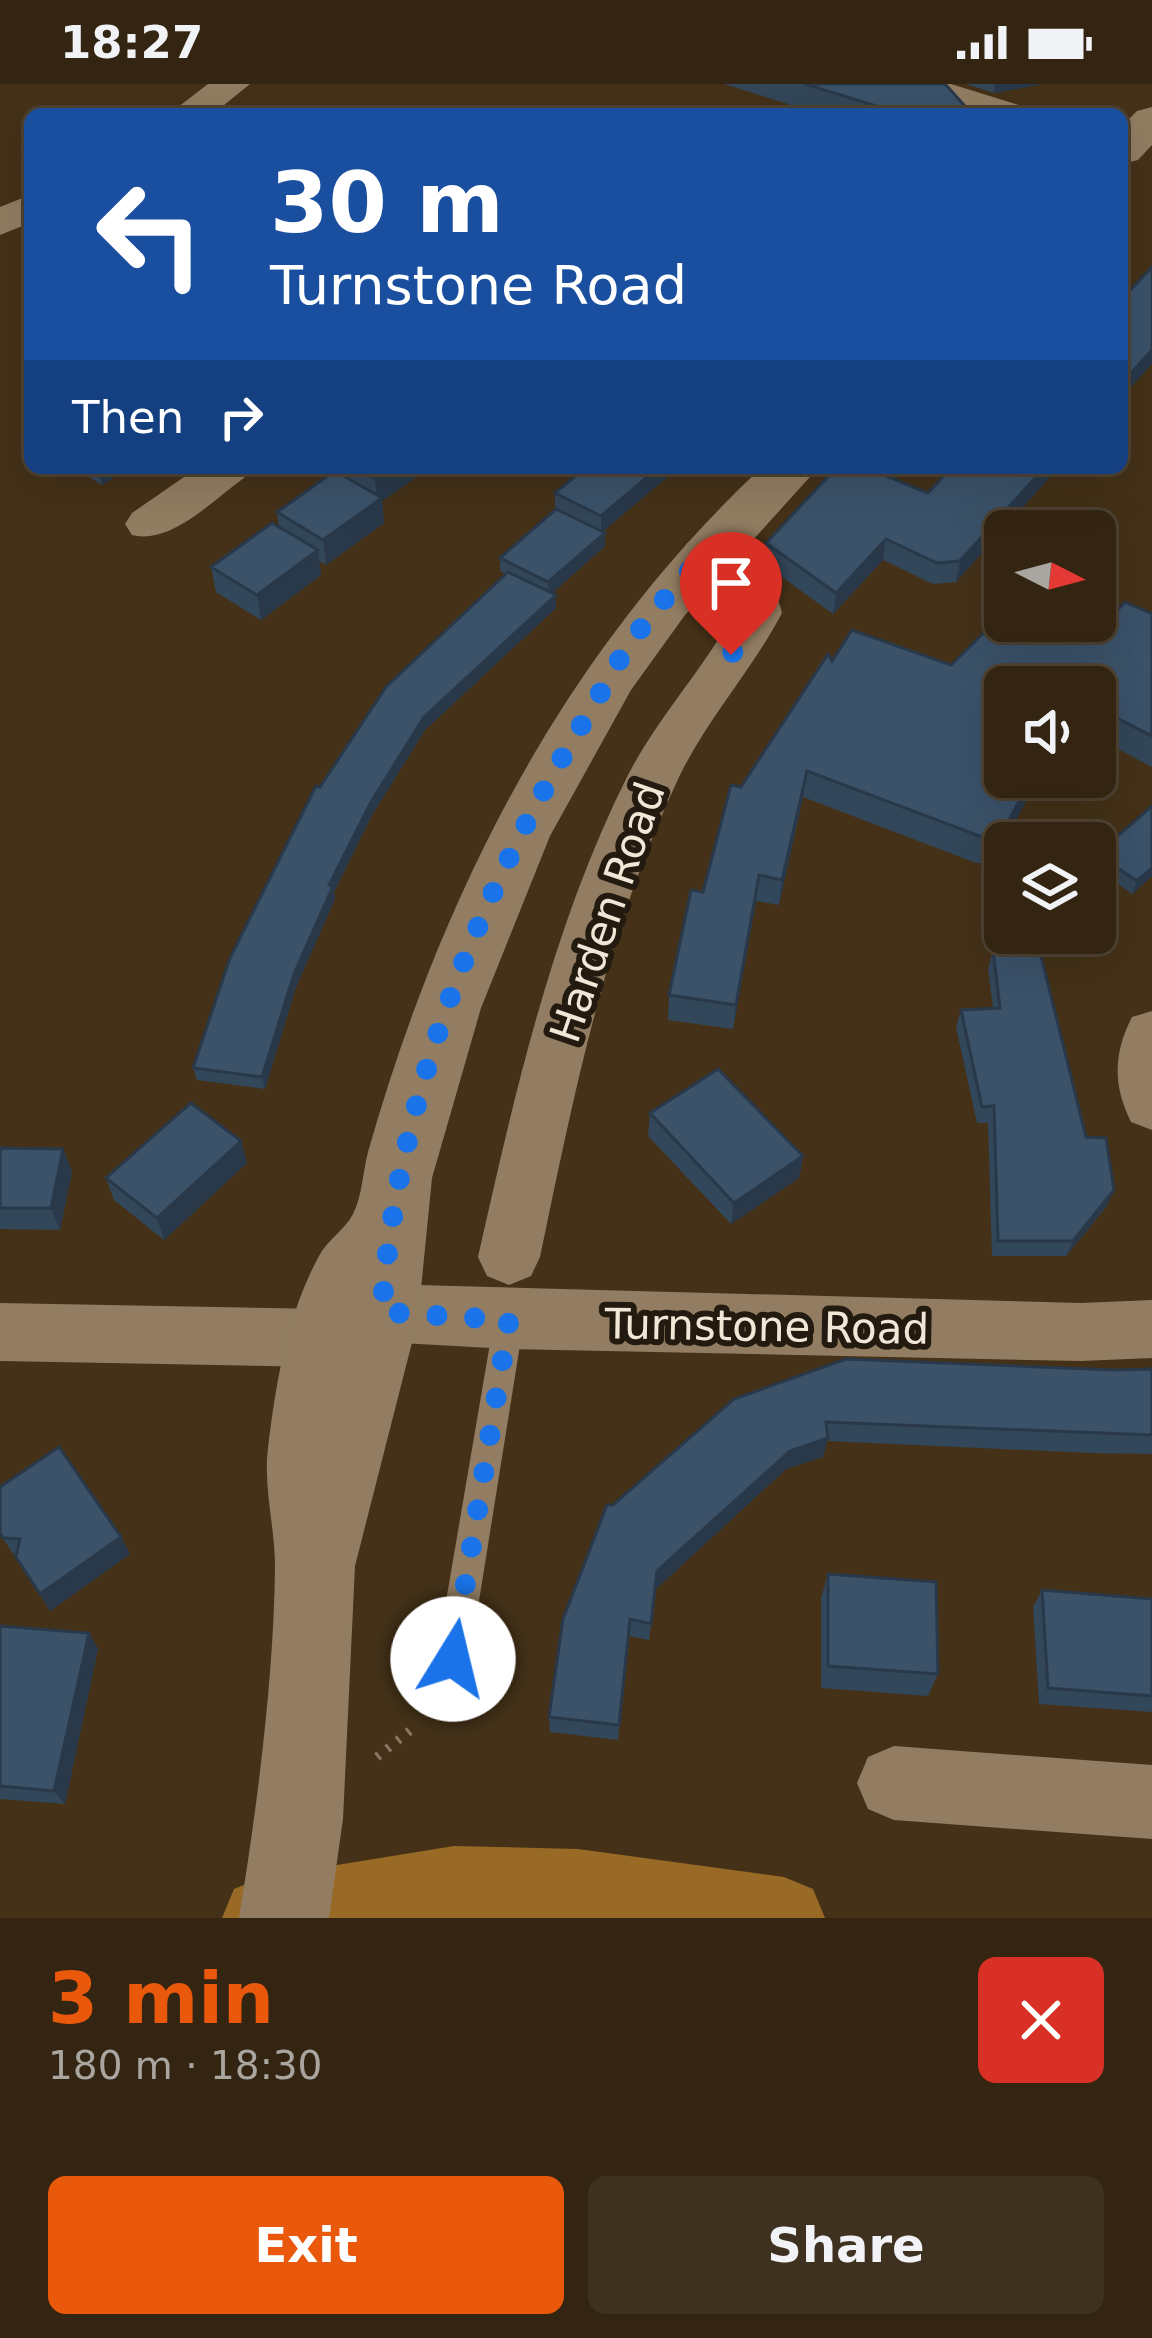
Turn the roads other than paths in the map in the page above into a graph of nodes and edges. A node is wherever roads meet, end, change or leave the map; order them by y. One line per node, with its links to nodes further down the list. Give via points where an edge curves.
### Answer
1 (232, 84): 3 (street)
2 (914, 84): 4 (street)
3 (197, 108)
4 (990, 108)
5 (1152, 120): 6 (street)
6 (1128, 144)
7 (220, 474): 9 (street)
8 (786, 474): 10 (street)
9 (149, 524)
10 (704, 554): 13 (street, Harden Road, via 752,587 758,613 652,777 519,1104); 15 (street, via 637,634 535,800 456,987 388,1226 347,1274)
11 (1152, 1034): 12 (street, via 1144,1077)
12 (1152, 1105)
13 (509, 1257)
14 (509, 1320): 15 (street, Turnstone Road); 16 (street, Turnstone Road); 18 (lane)
15 (353, 1326): 17 (street, Turnstone Road); 21 (street, via 306,1454 315,1566 299,1819)
16 (1152, 1329)
17 (0, 1332)
18 (446, 1701)
19 (894, 1783): 20 (street)
20 (1152, 1802)
21 (284, 1918)

